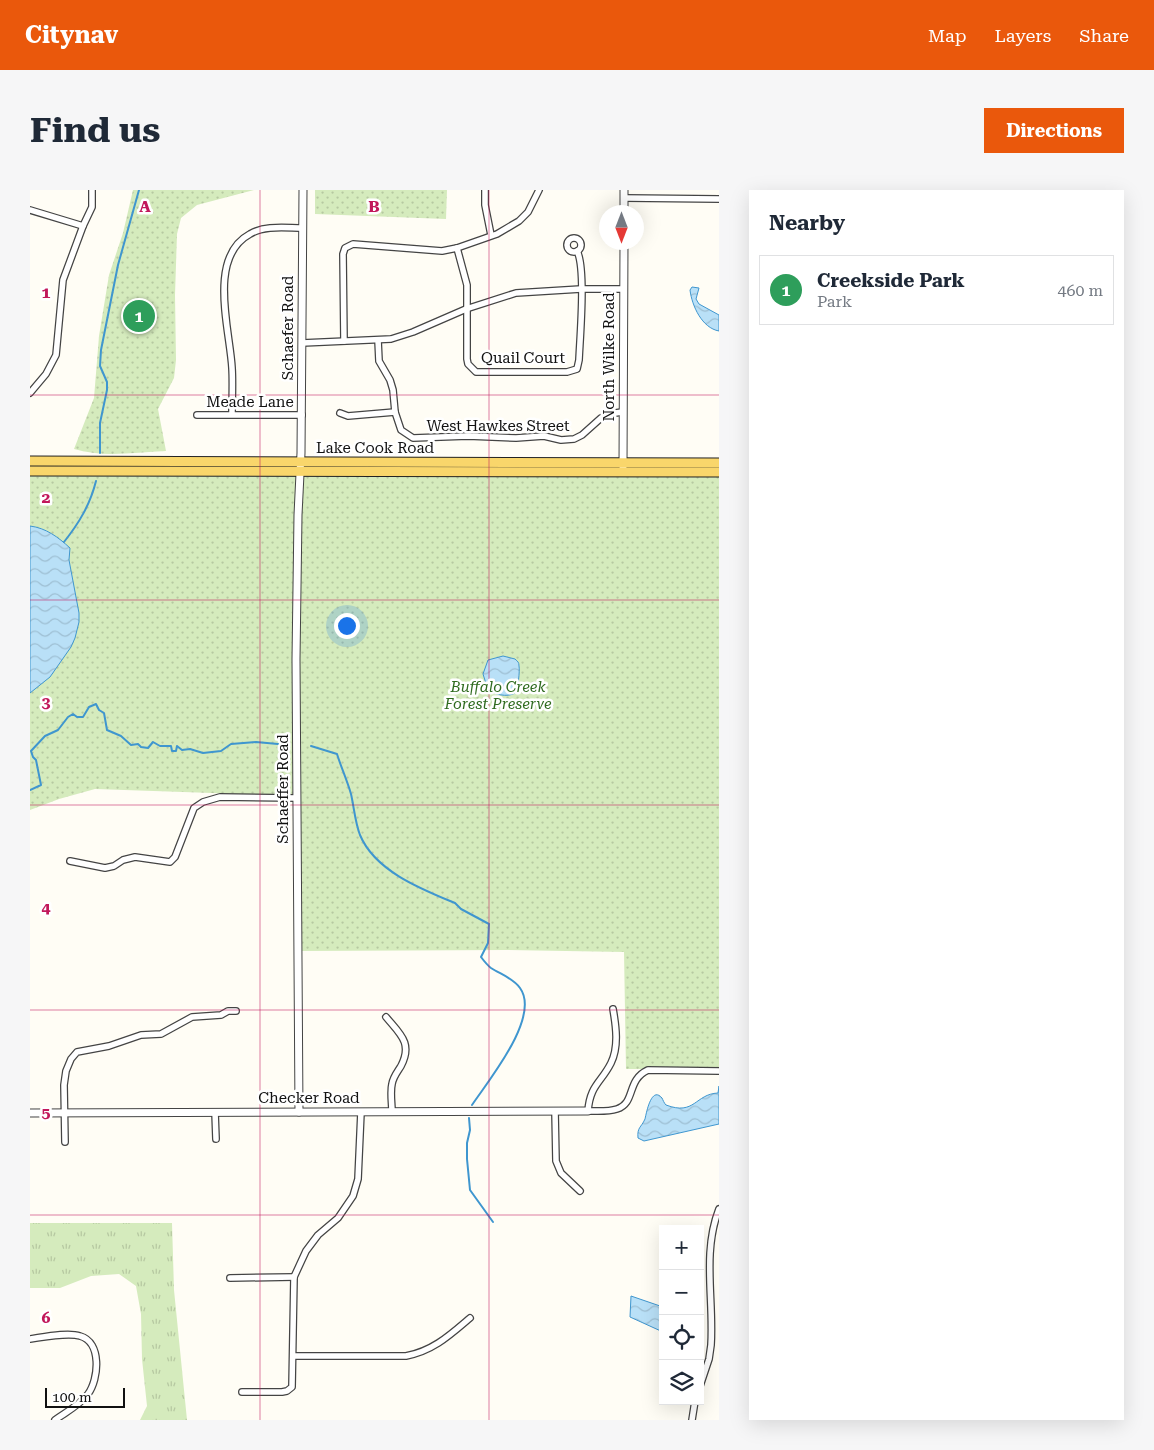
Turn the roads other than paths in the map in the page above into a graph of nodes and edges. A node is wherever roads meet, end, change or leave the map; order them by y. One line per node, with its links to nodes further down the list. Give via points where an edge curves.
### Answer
1 (92, 190): 9 (street, via 92,207)
2 (303, 190): 10 (street, Schaefer Road)
3 (485, 190): 11 (street)
4 (540, 190): 11 (street, via 524,217)
5 (713, 190): 7 (street)
6 (625, 194): 7 (street)
7 (716, 199)
8 (30, 210): 9 (street)
9 (83, 226): 21 (street, via 63,280 56,355)
10 (303, 228): 20 (street, Schaefer Road); 25 (street, via 267,228 250,233 238,242 228,260 224,305 232,366)
11 (491, 235): 12 (street)
12 (457, 248): 17 (street, via 467,285); 19 (street, via 442,251 353,244 345,248)
13 (624, 250): 16 (street, North Wilke Road)
14 (577, 251): 15 (street)
15 (581, 289): 16 (street); 17 (street, via 516,293); 17 (street, Quail Court, via 579,360 577,369 566,372 476,372 467,359)
16 (623, 290): 23 (street, North Wilke Road)
17 (466, 309): 18 (street, via 413,332)
18 (378, 340): 19 (street); 22 (street, West Hawkes Street, via 380,361 393,390)
19 (344, 341): 20 (street)
20 (302, 343): 27 (street, Schaefer Road)
21 (30, 393)
22 (395, 412): 23 (street, West Hawkes Street, via 401,430 413,438 544,436 561,440 574,440 601,418); 24 (street, via 348,416)
23 (622, 412): 29 (street, North Wilke Road)
24 (340, 413)
25 (232, 414): 26 (street, Meade Lane); 27 (street, Meade Lane)
26 (198, 415)
27 (302, 415): 31 (street, Schaefer Road)
28 (30, 461): 31 (main road, Lake Cook Road)
29 (623, 462): 30 (main road, Lake Cook Road); 31 (main road, Lake Cook Road); 33 (street, North Wilke Road)
30 (719, 463)
31 (301, 466): 32 (main road, Lake Cook Road); 33 (main road, Lake Cook Road); 35 (street, Schaeffer Road, via 296,658)
32 (30, 471)
33 (622, 472): 34 (main road, Lake Cook Road)
34 (719, 472)
35 (297, 798): 36 (street, via 220,797 203,802 194,808 175,857 170,862 135,857 105,868); 44 (street, Schaeffer Road)
36 (70, 861)
37 (613, 1009): 42 (street, via 615,1054 591,1091)
38 (236, 1011): 48 (street, via 192,1017 161,1034 141,1035 77,1052 66,1071)
39 (386, 1017): 46 (street, via 407,1048 392,1083)
40 (719, 1071): 42 (street, via 648,1070 638,1075 627,1102 621,1108)
41 (555, 1111): 42 (street, Checker Road); 46 (street, Checker Road); 51 (street, via 556,1161 561,1173)
42 (588, 1111)
43 (215, 1112): 44 (street, Checker Road); 48 (street, Checker Road); 49 (street)
44 (299, 1112): 45 (street, Checker Road)
45 (361, 1112): 46 (street, Checker Road); 54 (street, via 358,1179 352,1196 338,1218 318,1235 306,1251)
46 (392, 1112)
47 (30, 1113): 48 (street, Checker Road)
48 (64, 1113): 50 (street)
49 (216, 1139)
50 (65, 1142)
51 (580, 1191)
52 (719, 1209): 53 (street)
53 (716, 1232): 59 (street, via 710,1248 711,1345)
54 (294, 1277): 55 (street); 58 (street)
55 (230, 1278)
56 (470, 1318): 58 (street, via 440,1343 424,1352 406,1356)
57 (30, 1338): 62 (street, via 79,1335 89,1340 94,1350 95,1379 90,1391)
58 (293, 1356): 60 (street, via 290,1390)
59 (704, 1375)
60 (242, 1392)
61 (694, 1405): 63 (street)
62 (55, 1420)
63 (692, 1420)

